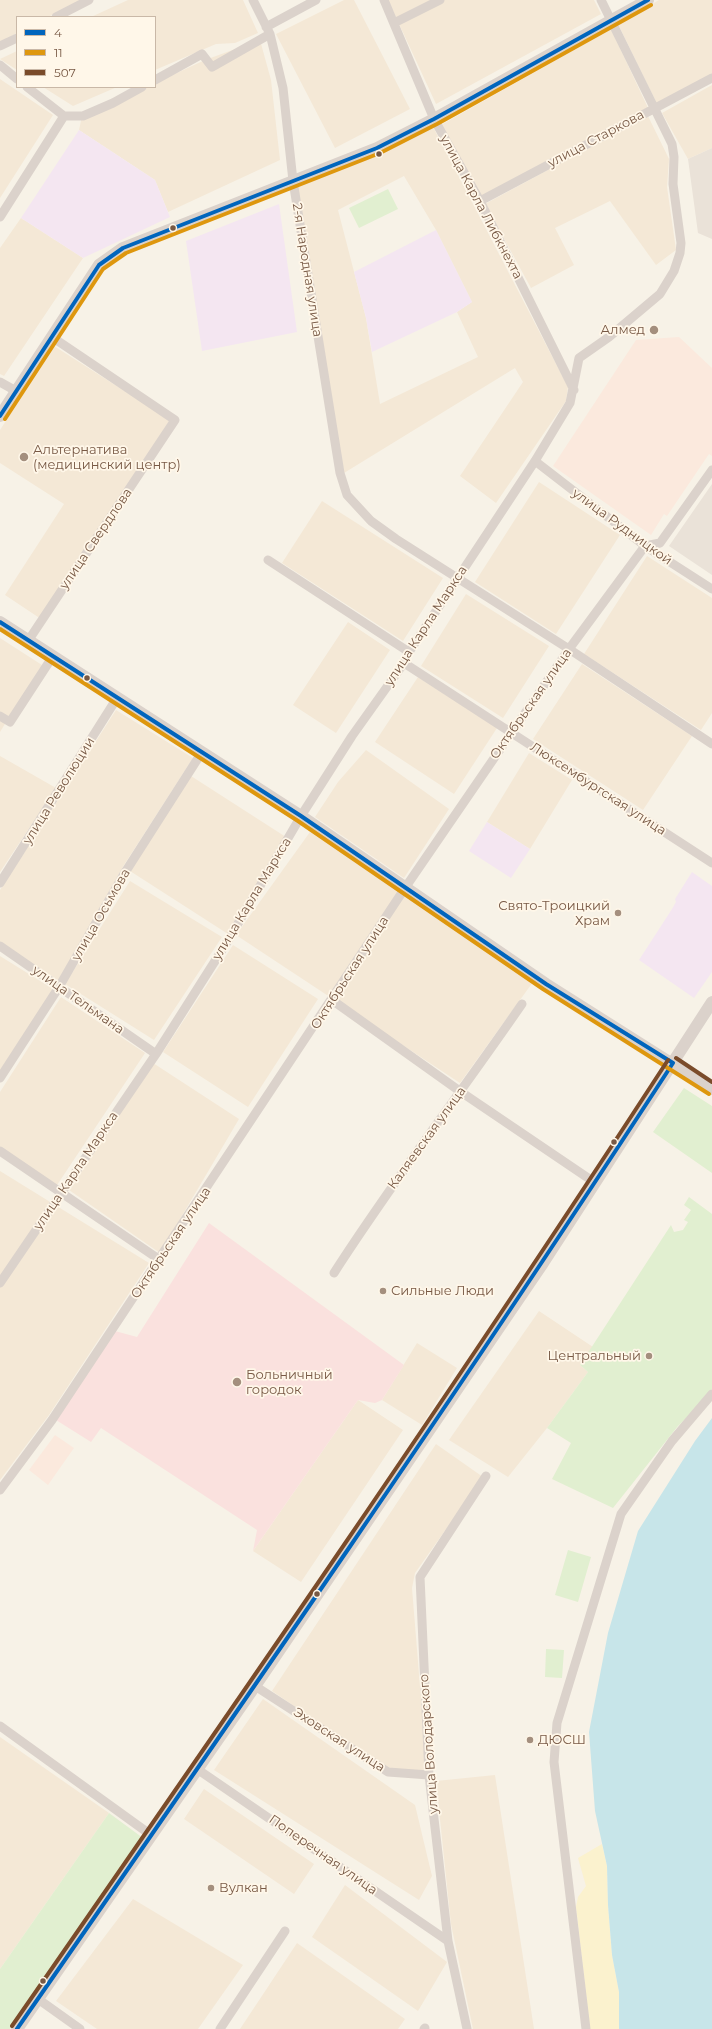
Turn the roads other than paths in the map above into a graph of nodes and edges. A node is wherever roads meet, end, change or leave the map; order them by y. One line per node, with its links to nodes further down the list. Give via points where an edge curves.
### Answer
1 (89, 0): 8 (street)
2 (253, 0): 11 (street, 2-я Народная улица)
3 (316, 0): 11 (street)
4 (384, 0): 10 (street, улица Карла Либкнехта)
5 (440, 0): 10 (street)
6 (601, 0): 9 (street, улица Карла Маркса)
7 (648, 0): 9 (main road)
8 (58, 16)
9 (612, 21): 20 (street, улица Карла Маркса); 22 (main road)
10 (394, 23): 22 (street, улица Карла Либкнехта)
11 (268, 30): 17 (street, via 212,67 202,54); 23 (street, 2-я Народная улица, via 283,88)
12 (16, 38): 13 (street)
13 (0, 46)
14 (0, 65): 15 (street)
15 (16, 78)
16 (712, 78): 20 (street, улица Старкова)
17 (156, 79)
18 (28, 88): 21 (street)
19 (140, 88): 21 (street, via 83,116)
20 (655, 108): 24 (street, улица Старкова); 28 (street, улица Карла Маркса, via 672,144 674,157 673,184 681,243 678,262 660,294 579,358)
21 (64, 116): 25 (street)
22 (434, 119): 23 (main road, via 377,148); 24 (street, улица Карла Либкнехта)
23 (293, 181): 26 (main road, via 123,248 99,265); 35 (street, 2-я Народная улица, via 340,473 347,495 371,521)
24 (480, 201): 28 (street, улица Карла Либкнехта)
25 (0, 217)
26 (52, 337): 29 (main road); 38 (street, улица Свердлова, via 175,420)
27 (0, 382): 29 (street)
28 (574, 390): 31 (street, улица Карла Маркса, via 570,403)
29 (16, 391): 30 (main road)
30 (0, 416)
31 (535, 461): 33 (street, улица Рудницкой); 35 (street, улица Карла Маркса)
32 (712, 470): 33 (street, via 660,543)
33 (644, 546): 36 (street, улица Рудницкой); 39 (street, Октябрьская улица)
34 (268, 560): 40 (street)
35 (457, 578): 39 (street, 2-я Народная улица); 40 (street, улица Карла Маркса)
36 (712, 589)
37 (0, 622): 38 (main road)
38 (28, 641): 41 (main road)
39 (568, 649): 45 (street, Октябрьская улица); 46 (street, 2-я Народная улица)
40 (409, 652): 42 (street, улица Карла Маркса)
41 (53, 656): 43 (main road); 44 (street, via 10,722)
42 (404, 663): 45 (street, Люксембургская улица); 48 (street, улица Карла Маркса, via 352,736)
43 (117, 698): 47 (main road); 50 (street, улица Революции)
44 (0, 716)
45 (512, 732): 49 (street, Люксембургская улица); 51 (street, Октябрьская улица)
46 (712, 744)
47 (202, 752): 48 (main road); 53 (street, улица Осьмова, via 124,874)
48 (301, 816): 51 (main road); 57 (street, улица Карла Маркса, via 229,939)
49 (712, 863)
50 (0, 883)
51 (405, 888): 54 (street, Октябрьская улица); 58 (main road, via 546,984)
52 (0, 946): 53 (street, улица Тельмана)
53 (60, 987): 57 (street, улица Тельмана); 59 (street, улица Осьмова)
54 (332, 1000): 61 (street); 65 (street, Октябрьская улица)
55 (712, 1002): 58 (main road)
56 (522, 1004): 61 (street, Каляевская улица)
57 (156, 1054): 64 (street, улица Карла Маркса)
58 (672, 1064): 60 (main road); 63 (main road)
59 (0, 1078)
60 (712, 1089)
61 (462, 1092): 63 (street); 66 (street, Каляевская улица, via 383,1200)
62 (0, 1151): 64 (street)
63 (594, 1182): 71 (main road, via 543,1263)
64 (61, 1192): 65 (street); 67 (street, улица Карла Маркса)
65 (160, 1260): 70 (street, Октябрьская улица, via 52,1420)
66 (334, 1273)
67 (0, 1283)
68 (712, 1394): 83 (street, via 672,1441 621,1514 557,1723 554,1762)
69 (486, 1476): 74 (street, улица Володарского, via 420,1577)
70 (0, 1490)
71 (255, 1686): 73 (main road); 74 (street, Эховская улица, via 388,1772)
72 (0, 1726): 75 (street)
73 (197, 1769): 75 (main road); 77 (street, Поперечная улица)
74 (429, 1775): 77 (street, улица Володарского)
75 (151, 1835): 78 (main road)
76 (285, 1931): 81 (street)
77 (448, 1941): 82 (street, улица Володарского)
78 (38, 1999): 79 (main road); 80 (street)
79 (17, 2029)
80 (80, 2029)
81 (220, 2029)
82 (467, 2029)
83 (586, 2029)

